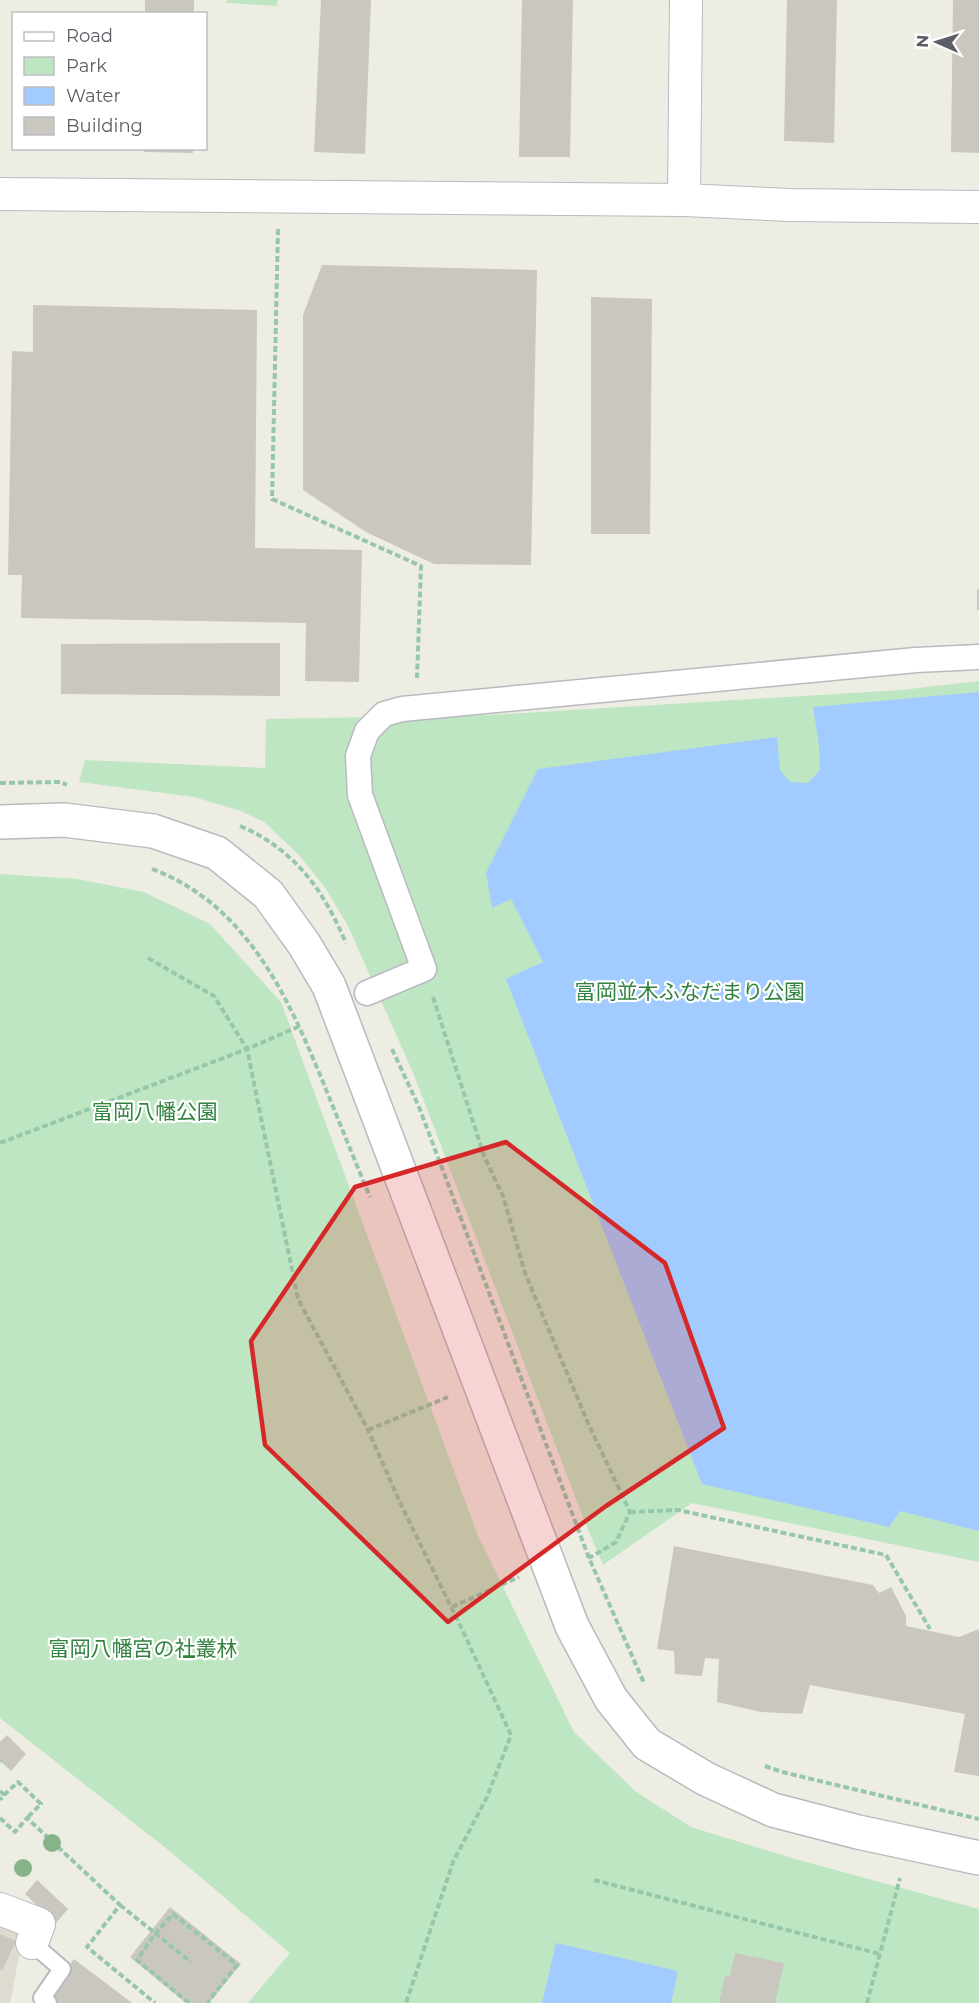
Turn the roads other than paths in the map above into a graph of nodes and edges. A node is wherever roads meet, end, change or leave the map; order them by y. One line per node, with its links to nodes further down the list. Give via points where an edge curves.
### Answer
1 (687, 0): 3 (street)
2 (0, 194): 3 (street)
3 (684, 200): 4 (street)
4 (979, 207)
5 (979, 657): 7 (street, via 402,709 384,714 366,731 358,756 360,795 424,969)
6 (0, 822): 8 (street, via 64,820 153,831 217,853 268,894 304,944 329,986 572,1626 611,1699 647,1744 706,1779 773,1810 858,1833)
7 (367, 993)
8 (979, 1858)
9 (0, 1909): 10 (street, via 39,1924)
10 (32, 1942): 11 (lane, via 62,1969 42,1998)
11 (48, 2003)

